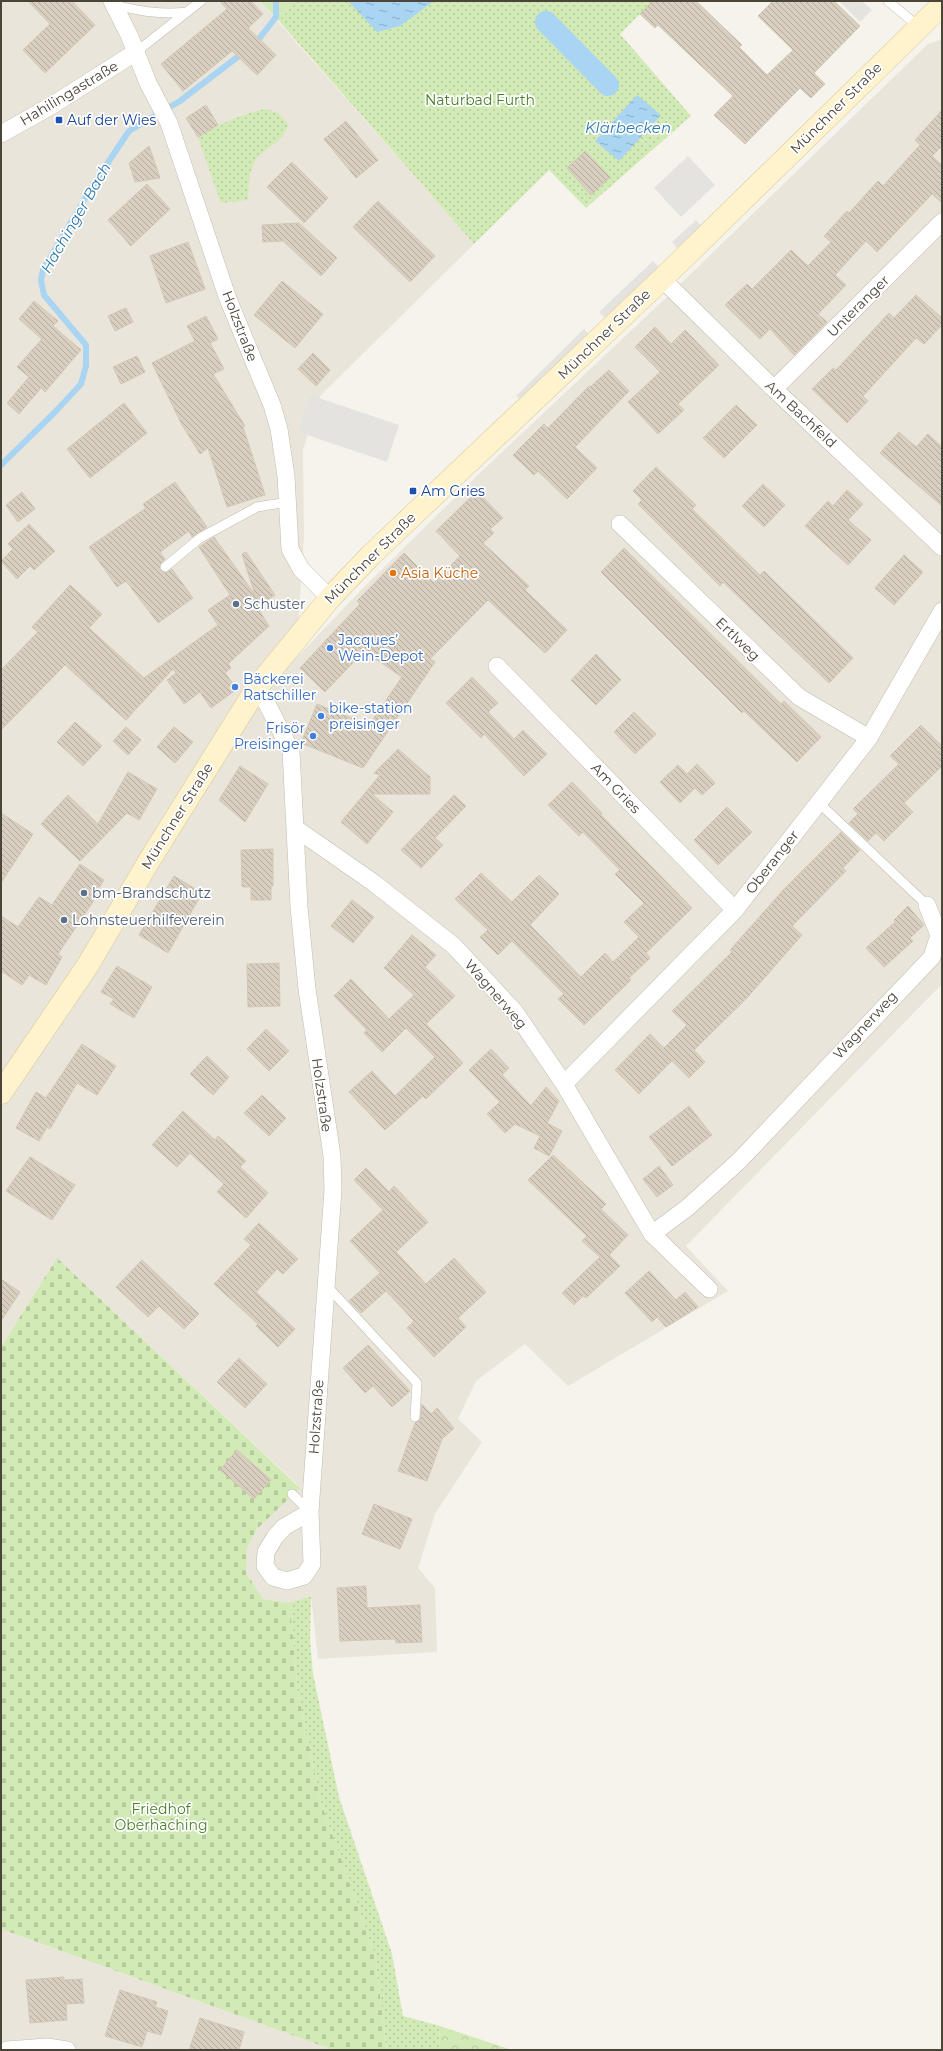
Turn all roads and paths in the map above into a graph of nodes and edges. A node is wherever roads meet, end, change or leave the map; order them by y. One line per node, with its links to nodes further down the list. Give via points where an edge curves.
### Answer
1 (201, 1): 5 (lane)
2 (888, 1): 6 (lane)
3 (114, 3): 5 (lane, via 141,12); 7 (street, Holzstraße)
4 (942, 5): 6 (main road, Münchner Straße)
5 (186, 12): 7 (lane)
6 (919, 27): 10 (main road, Münchner Straße)
7 (136, 52): 8 (street, Hahilingastraße, via 51,106); 12 (street, Holzstraße, via 162,111 228,299 272,405 281,443)
8 (1, 134)
9 (942, 222): 11 (street, Unteranger)
10 (662, 279): 11 (street, Am Bachfeld); 16 (main road, Münchner Straße, via 370,555)
11 (774, 389): 14 (street, Am Bachfeld)
12 (288, 502): 15 (lane, via 257,508 200,538); 16 (street, Holzstraße, via 290,549 300,569)
13 (620, 524): 20 (street, Ertlweg, via 799,698)
14 (942, 547)
15 (164, 567)
16 (330, 598): 19 (main road, Münchner Straße)
17 (942, 610): 20 (street, Oberanger)
18 (497, 666): 24 (street, Am Gries)
19 (258, 686): 22 (street, Holzstraße, via 291,751); 26 (main road, Münchner Straße, via 149,861 88,965)
20 (868, 738): 21 (street, Oberanger)
21 (819, 802): 23 (lane, Wagnerweg); 24 (street, Oberanger)
22 (295, 828): 25 (street, Wagnerweg, via 374,883 454,946 515,1012); 28 (street, Holzstraße, via 307,989 332,1156 333,1190)
23 (927, 906): 27 (street, Wagnerweg, via 939,935 932,957 739,1161 687,1208)
24 (735, 910): 25 (street, Oberanger)
25 (564, 1084): 27 (street, Wagnerweg)
26 (1, 1092)
27 (652, 1234): 29 (street, Wagnerweg)
28 (326, 1285): 30 (lane, via 417,1383); 32 (street, Holzstraße)
29 (709, 1289)
30 (416, 1417)
31 (292, 1494): 32 (lane)
32 (310, 1512)
33 (7, 2050): 34 (street, via 47,2047)
34 (67, 2050)

